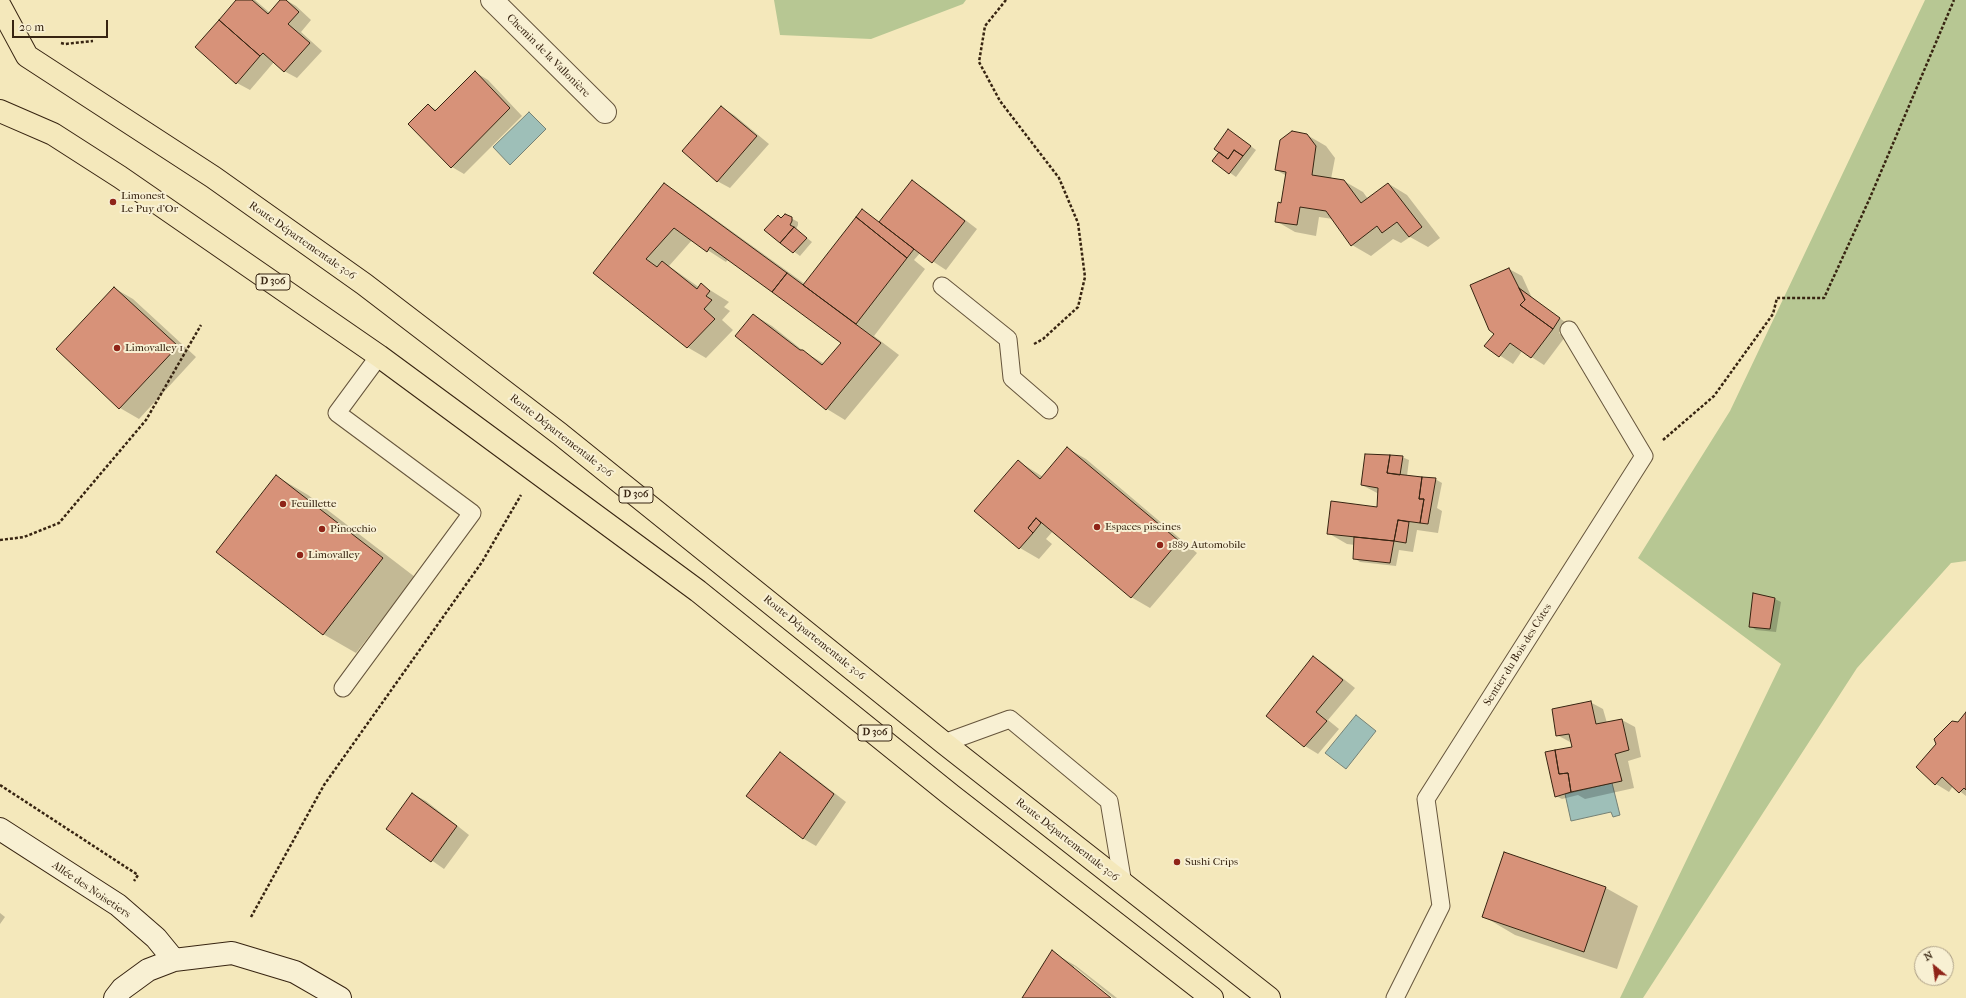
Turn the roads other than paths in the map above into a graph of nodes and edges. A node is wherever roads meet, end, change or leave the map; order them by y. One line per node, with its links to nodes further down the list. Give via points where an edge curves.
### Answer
1 (492, 0): 4 (street, Chemin de la Vallonière)
2 (0, 6): 10 (main road, Route Départementale 306 / D 306, via 27,56 213,178 364,284 560,434)
3 (0, 111): 7 (main road, D 306, via 53,134 120,177)
4 (605, 112)
5 (942, 286): 8 (lane, via 1008,339 1012,378)
6 (1569, 330): 18 (lane, Sentier du Bois des Côtes, via 1644,456 1426,798 1441,906)
7 (379, 356): 9 (lane, via 337,413 472,513); 16 (main road, D 306, via 698,591 951,795)
8 (1049, 410)
9 (342, 688)
10 (944, 743): 12 (main road, Route Départementale 306 / D 306); 12 (lane, via 1010,719 1109,801)
11 (0, 829): 13 (street, Allée des Noisetiers, via 118,905 156,938)
12 (1123, 884): 17 (main road, Route Départementale 306 / D 306)
13 (174, 960): 14 (street, via 148,970 122,989); 15 (street, via 232,952 295,972)
14 (115, 998)
15 (340, 998)
16 (1212, 998)
17 (1269, 998)
18 (1395, 998)

